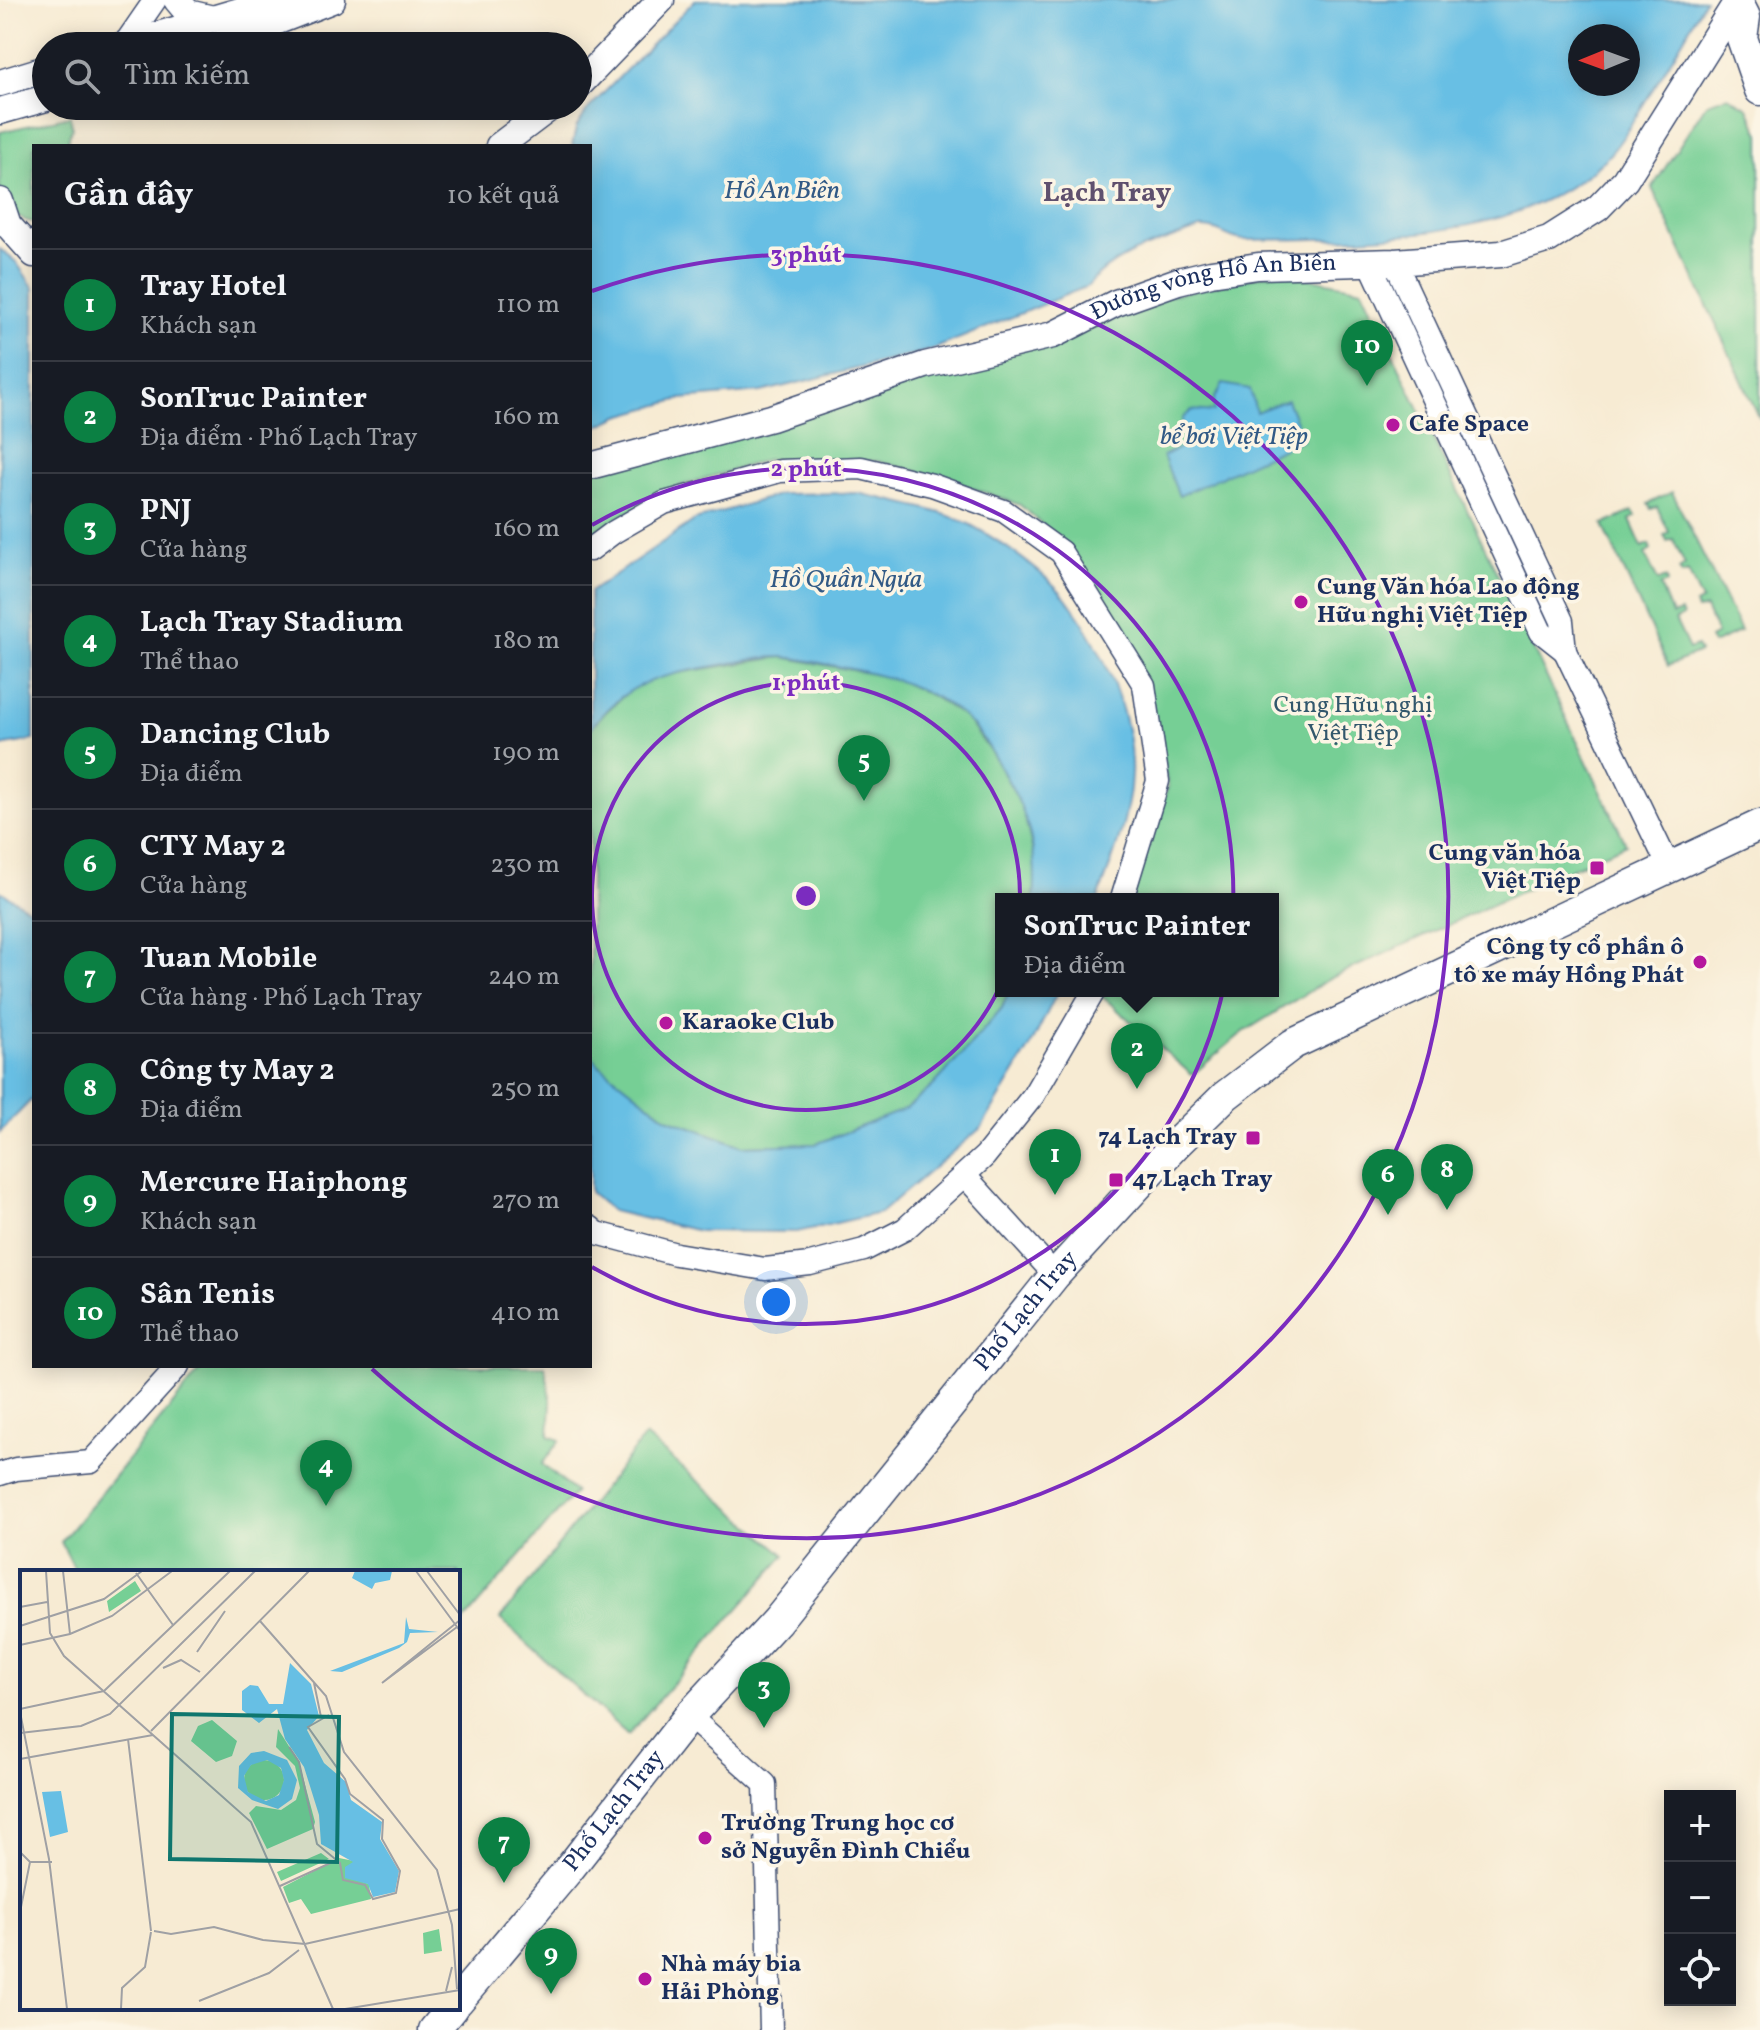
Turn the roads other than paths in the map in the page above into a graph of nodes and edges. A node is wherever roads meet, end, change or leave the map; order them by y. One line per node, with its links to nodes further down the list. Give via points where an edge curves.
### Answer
1 (155, 0): 8 (street)
2 (177, 0): 7 (street, via 188,13)
3 (277, 0): 7 (street)
4 (332, 0): 10 (street)
5 (661, 0): 11 (street)
6 (1745, 10): 14 (main road, via 1742,38); 21 (street, Đường vòng Hồ An Biên, via 1625,180 1598,208 1549,239 1501,254)
7 (213, 19): 9 (street)
8 (133, 32)
9 (170, 32)
10 (250, 32)
11 (592, 71)
12 (32, 73): 13 (street)
13 (0, 83)
14 (1760, 90)
15 (32, 102): 16 (street)
16 (0, 111)
17 (533, 120): 18 (street)
18 (502, 144)
19 (3, 217): 20 (street)
20 (32, 252)
21 (1382, 262): 22 (street); 23 (street); 24 (street, Đường vòng Hồ An Biên, via 1258,266 1178,281 1116,303 1053,335 925,365 771,418)
22 (1469, 421): 23 (street); 25 (street)
23 (1448, 431): 26 (street)
24 (592, 465)
25 (1509, 507): 26 (street); 28 (street, via 1562,621)
26 (1488, 517): 28 (street, via 1541,632)
27 (592, 548): 31 (street, via 664,503 780,471 861,468 932,485 1004,511 1061,552 1144,685 1158,781)
28 (1565, 651): 30 (street)
29 (1760, 825): 30 (main road, Phố Lạch Tray)
30 (1669, 867): 35 (main road, Phố Lạch Tray, via 1293,1044 1225,1096)
31 (1124, 893)
32 (1091, 997): 33 (street, via 1033,1096)
33 (965, 1176): 34 (street, via 905,1229 864,1250 810,1264 765,1269 676,1254); 35 (street)
34 (592, 1229)
35 (1055, 1275): 38 (main road, Phố Lạch Tray, via 777,1621)
36 (176, 1368): 37 (street, via 91,1462)
37 (0, 1474)
38 (689, 1716): 39 (main road, Phố Lạch Tray, via 589,1846); 42 (street, via 765,1784)
39 (460, 1999)
40 (450, 2010): 41 (main road)
41 (434, 2030)
42 (771, 2030)

